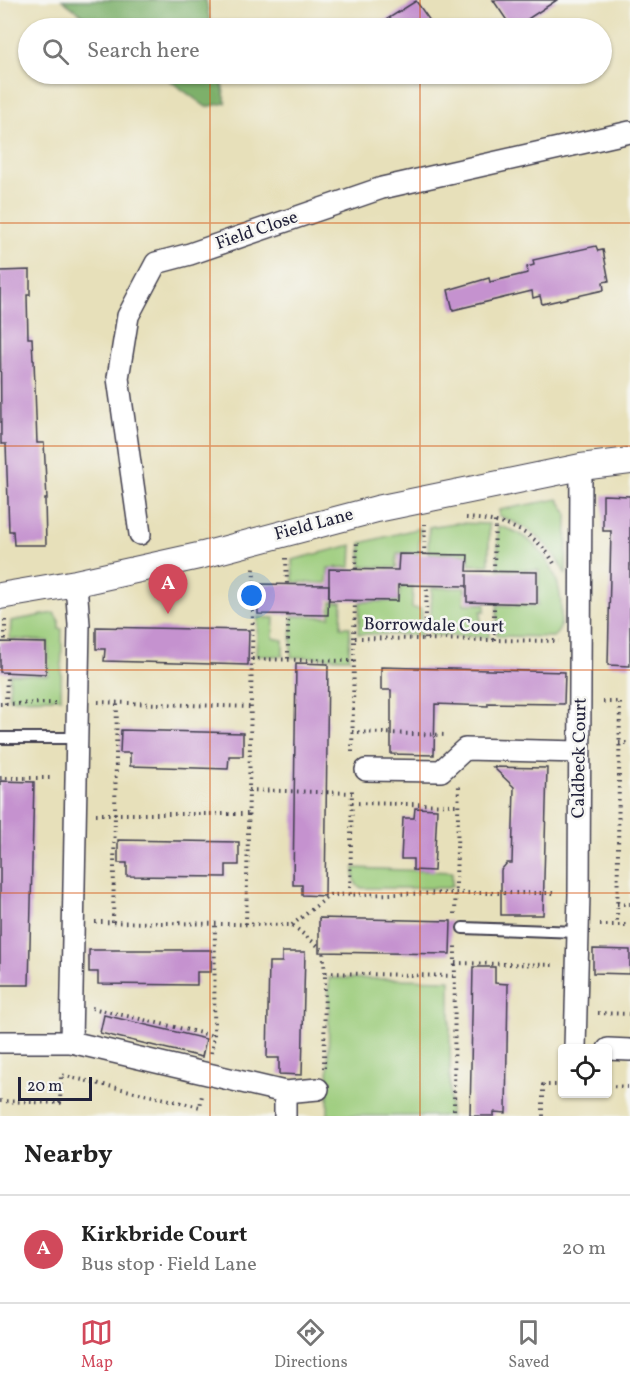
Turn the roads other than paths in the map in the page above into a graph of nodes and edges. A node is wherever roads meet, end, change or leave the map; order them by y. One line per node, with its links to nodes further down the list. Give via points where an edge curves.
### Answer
1 (630, 132): 4 (street, Field Close, via 382,188 156,263 128,316 118,378)
2 (630, 461): 3 (street, Field Lane)
3 (581, 467): 5 (street, Field Lane, via 377,508 202,555); 9 (street, Caldbeck Court)
4 (140, 534)
5 (76, 583): 6 (street, Field Lane); 8 (street)
6 (0, 596)
7 (0, 738): 8 (lane)
8 (77, 738): 14 (street)
9 (579, 752): 10 (street, via 465,749 441,771); 12 (street, Caldbeck Court)
10 (366, 770)
11 (463, 928): 12 (lane)
12 (578, 932): 15 (street, Caldbeck Court)
13 (0, 1042): 14 (street)
14 (71, 1042): 19 (street)
15 (575, 1044)
16 (612, 1050): 17 (street)
17 (630, 1050)
18 (321, 1082): 19 (street)
19 (285, 1092): 20 (street)
20 (285, 1116)

